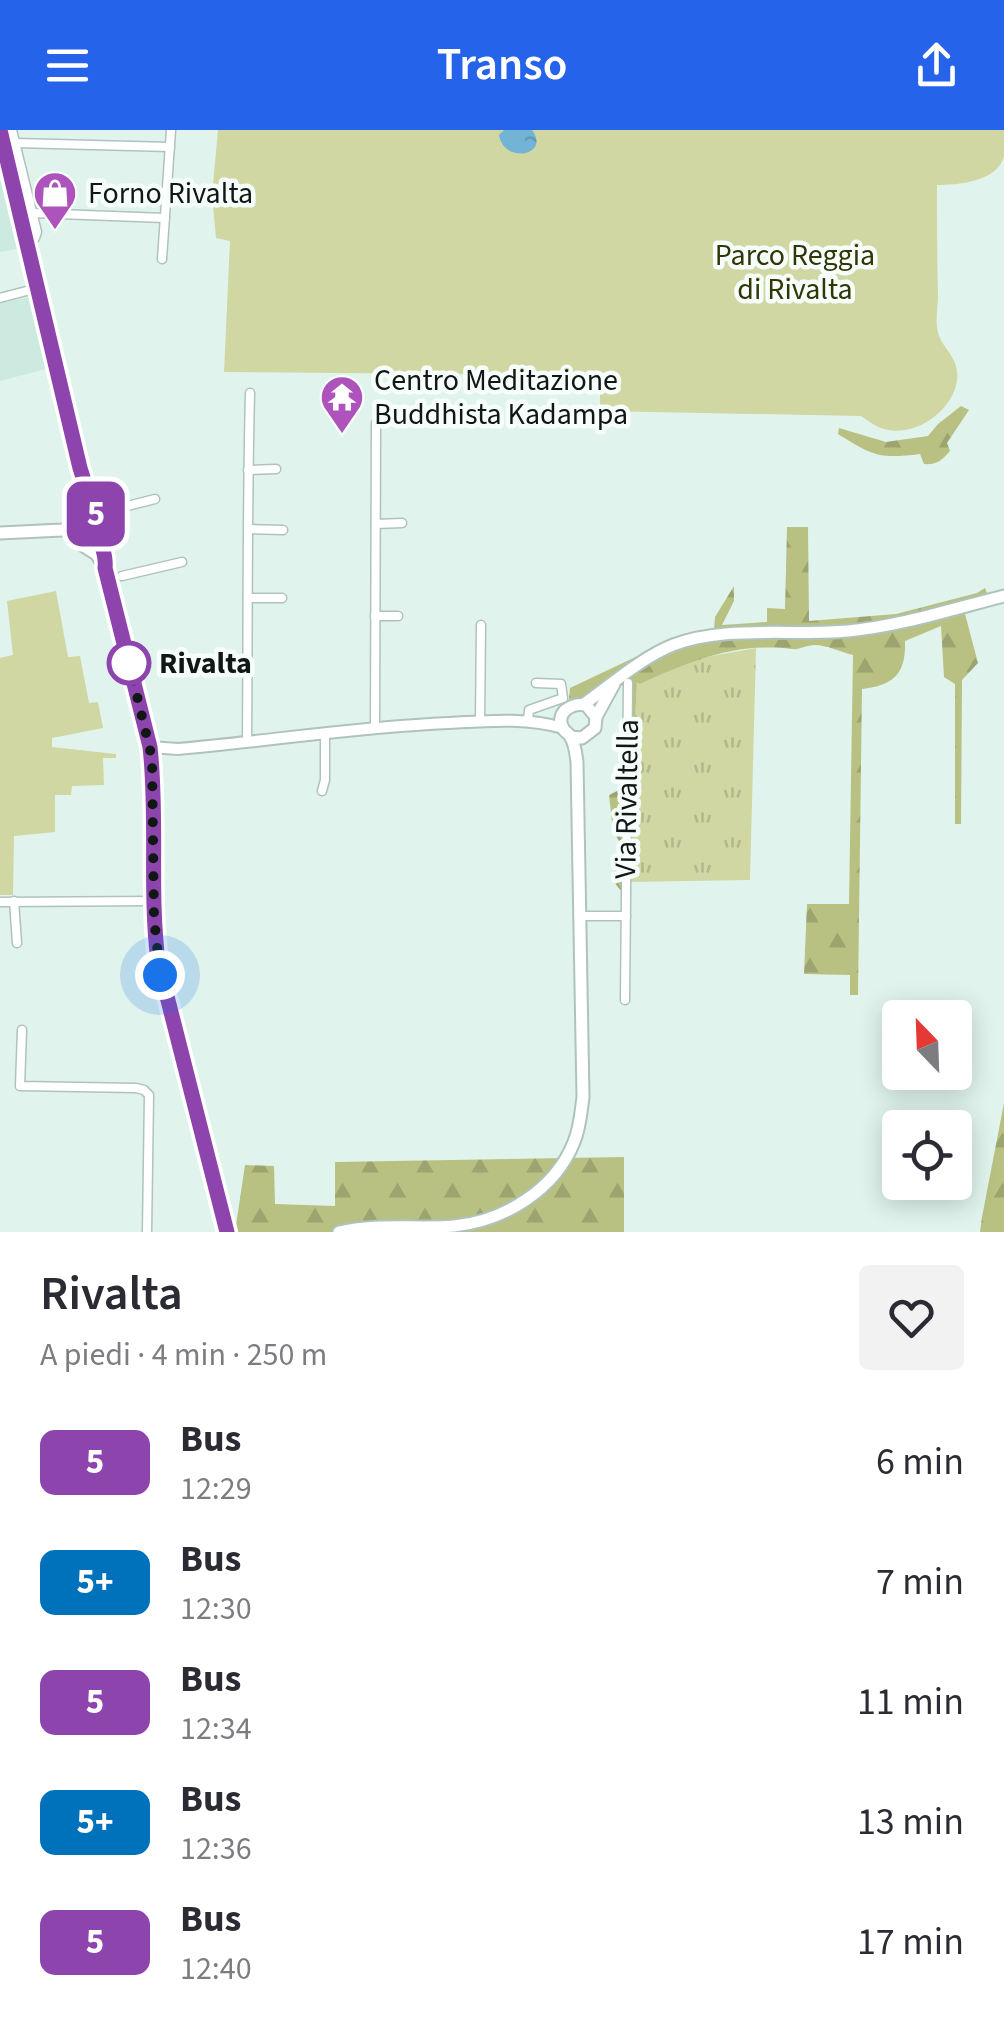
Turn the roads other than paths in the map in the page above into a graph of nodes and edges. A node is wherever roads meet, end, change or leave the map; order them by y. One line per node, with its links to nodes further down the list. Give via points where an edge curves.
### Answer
1 (171, 130): 3 (street)
2 (6, 136): 3 (street); 4 (street); 6 (main road)
3 (170, 147): 5 (street)
4 (32, 214): 5 (street); 6 (street, via 38,234)
5 (165, 218): 7 (street)
6 (25, 242): 8 (main road)
7 (162, 259)
8 (38, 288): 9 (street); 20 (main road, via 88,492)
9 (0, 298)
10 (250, 393): 15 (street)
11 (376, 423): 13 (street)
12 (388, 439): 13 (street)
13 (377, 440): 18 (street)
14 (276, 469): 15 (street)
15 (248, 470): 19 (street)
16 (155, 499): 20 (street)
17 (402, 523): 18 (street)
18 (376, 524): 28 (street)
19 (249, 529): 21 (street); 26 (street)
20 (87, 530): 22 (main road); 43 (main road, via 105,568)
21 (282, 530)
22 (0, 533)
23 (182, 562): 24 (street)
24 (122, 576)
25 (1004, 596): 31 (main road, via 873,628 693,640 654,654)
26 (248, 598): 27 (street); 42 (street)
27 (282, 598)
28 (375, 616): 29 (street); 38 (street)
29 (398, 616)
30 (480, 625): 36 (street)
31 (622, 682): 33 (main road); 35 (main road); 50 (street, Via Rivaltella)
32 (536, 683): 37 (street, via 561,684 563,698 529,710)
33 (584, 704): 34 (main road); 35 (main road)
34 (564, 712): 37 (street); 39 (main road)
35 (596, 717): 41 (main road)
36 (480, 721): 37 (street); 38 (street)
37 (531, 722): 39 (street)
38 (375, 728): 40 (street)
39 (567, 732): 41 (main road); 44 (main road)
40 (325, 733): 42 (street); 45 (street)
41 (588, 736): 44 (main road)
42 (247, 742): 43 (street)
43 (150, 747): 46 (main road)
44 (578, 762): 49 (main road)
45 (322, 791)
46 (154, 901): 48 (street); 55 (main road, via 160,975)
47 (0, 902): 48 (street)
48 (14, 902): 51 (street)
49 (581, 916): 50 (street, Via Rivaltella); 56 (main road, via 583,1097 574,1142 550,1180 513,1208 473,1223)
50 (626, 916): 52 (street, Via Rivaltella)
51 (16, 943)
52 (625, 1000)
53 (22, 1030): 54 (street, via 20,1086 136,1088 149,1095)
54 (147, 1232)
55 (228, 1232)
56 (339, 1232)

